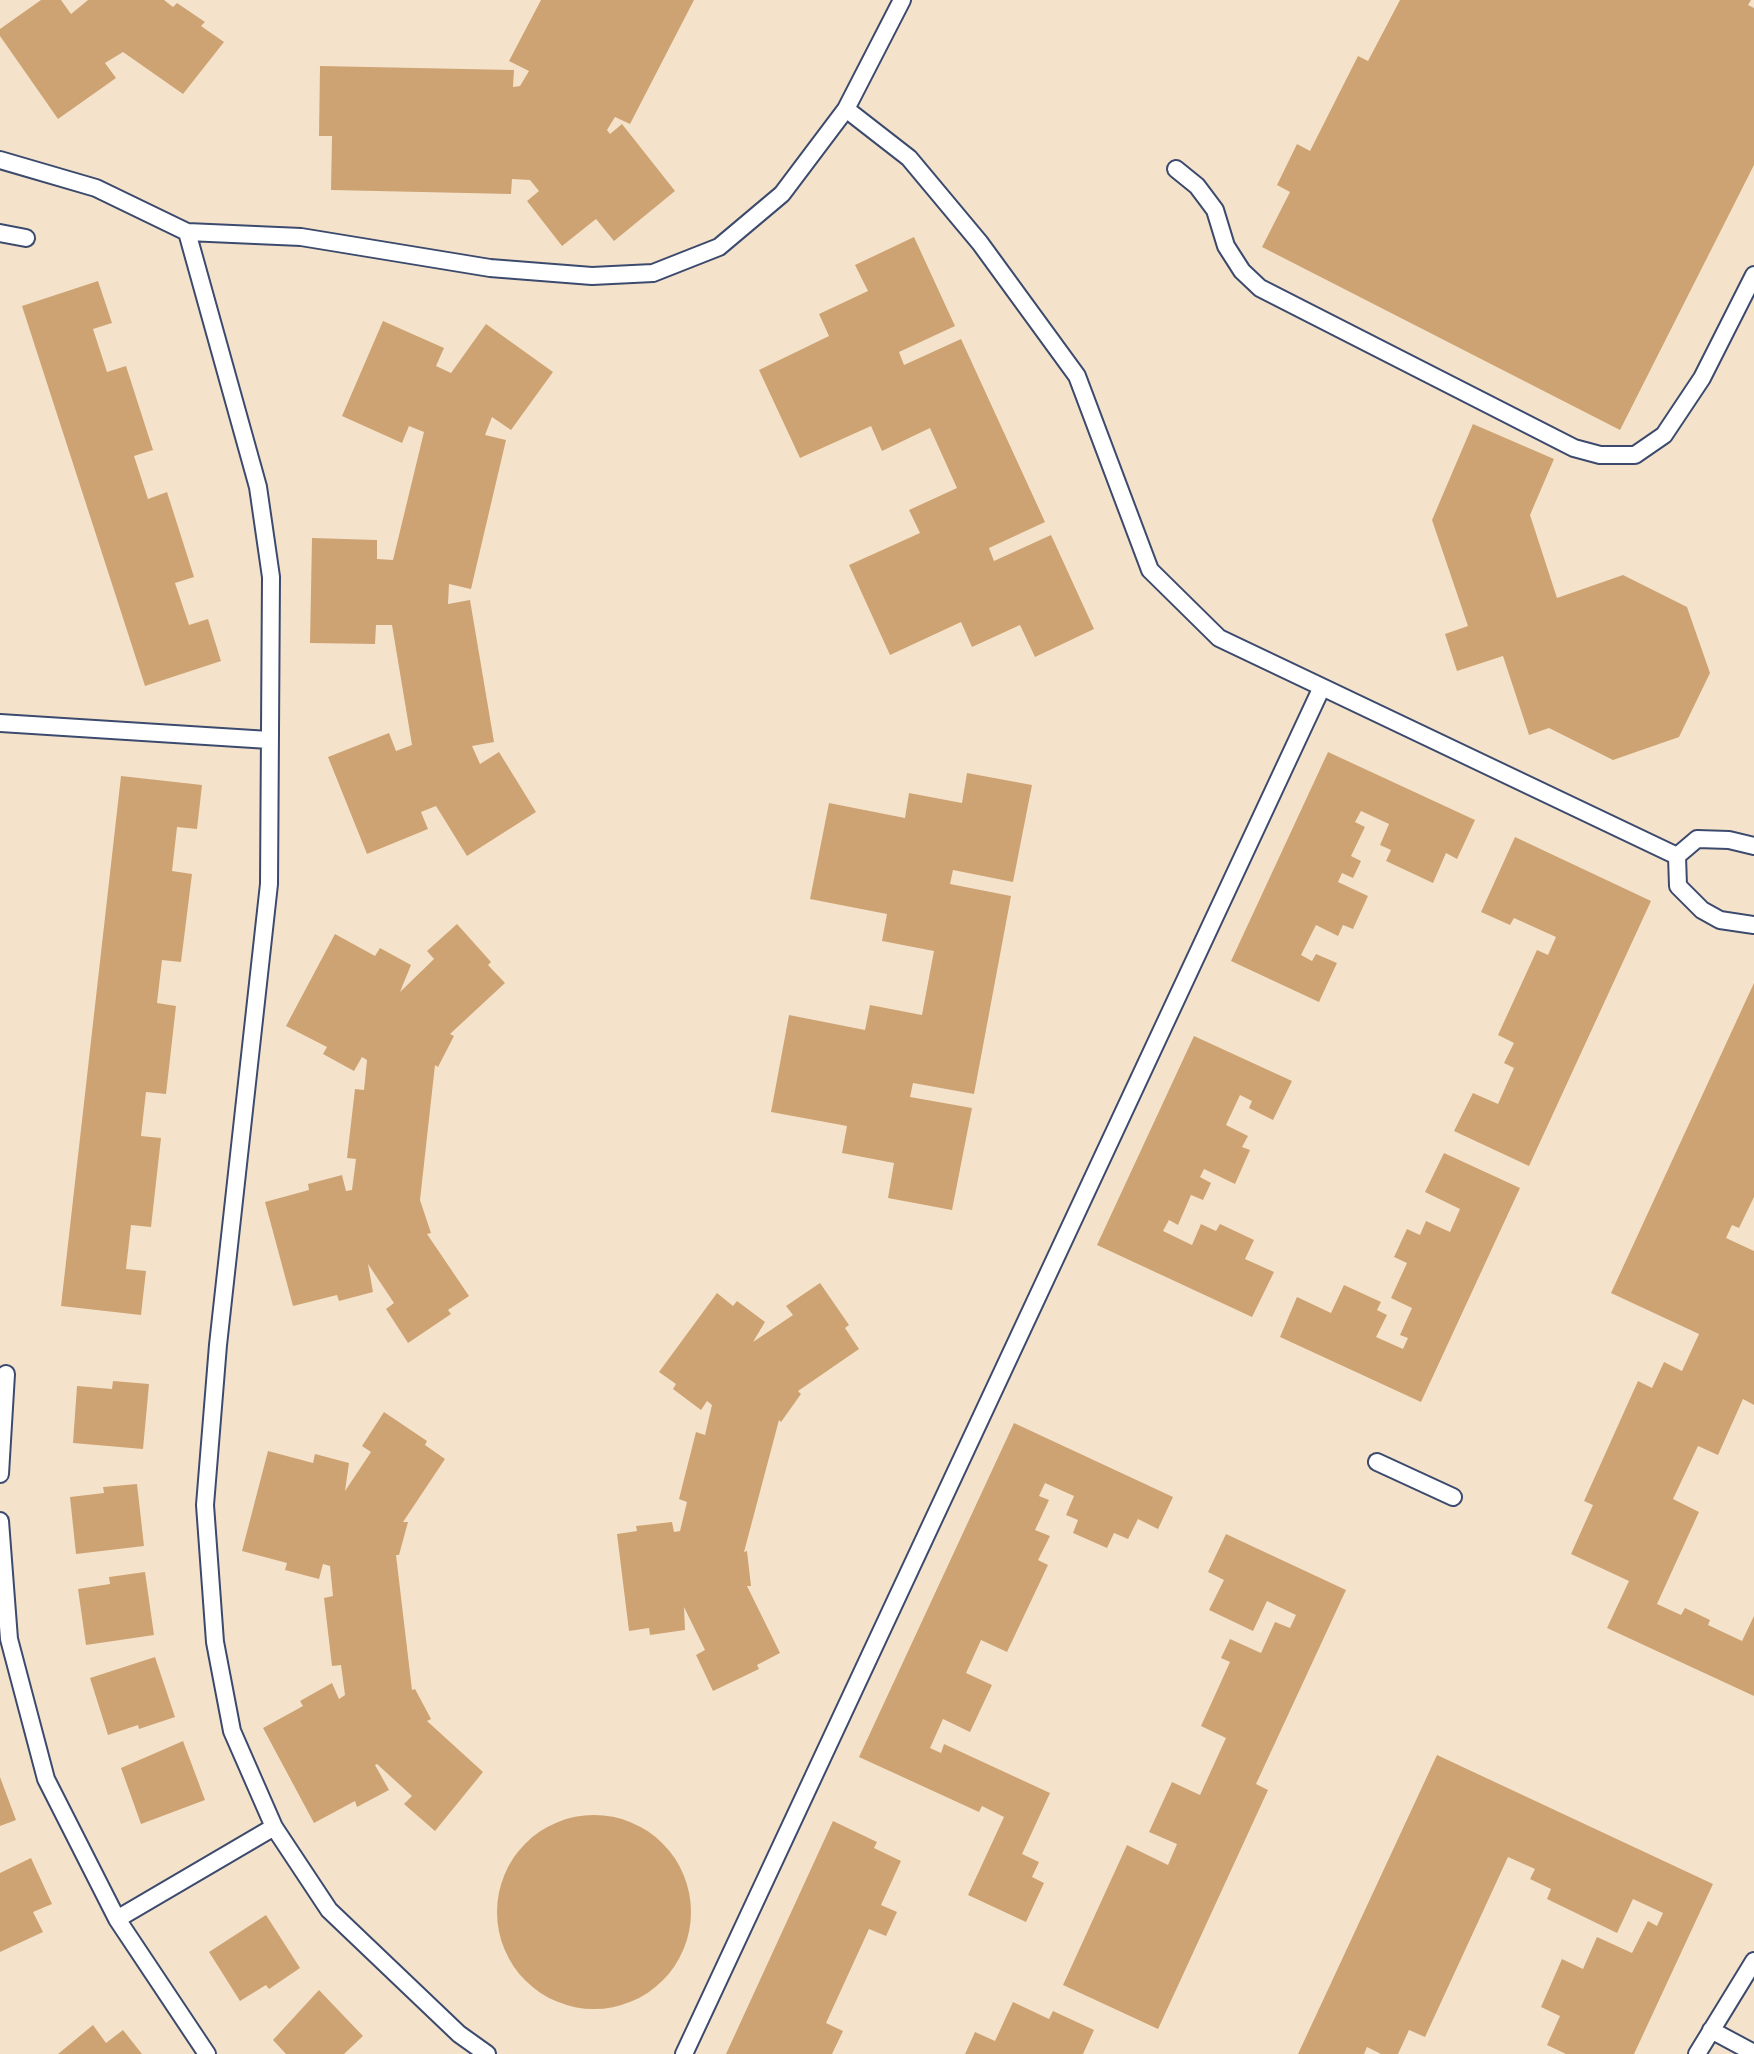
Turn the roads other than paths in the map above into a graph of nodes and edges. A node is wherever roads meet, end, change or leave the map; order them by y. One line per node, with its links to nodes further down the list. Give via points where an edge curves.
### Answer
1 (902, 0): 2 (lane)
2 (846, 109): 5 (lane, via 782,194 761,212 719,247 653,273 592,276 490,268 301,237); 9 (lane, via 909,158 980,243 1077,376 1150,570 1219,638)
3 (0, 160): 5 (lane, via 96,188)
4 (1176, 169): 8 (lane, via 1215,210 1226,246 1260,288 1574,448 1600,455 1635,455 1664,435 1702,378)
5 (187, 232): 11 (lane, via 258,487 271,577)
6 (0, 233): 7 (lane)
7 (26, 238)
8 (1754, 275)
9 (1322, 687): 13 (lane); 28 (lane)
10 (0, 723): 11 (lane)
11 (269, 740): 21 (lane, via 269,884 205,1505 215,1642 232,1731)
12 (1754, 846): 13 (lane, via 1697,839)
13 (1677, 856): 14 (lane, via 1678,886 1702,910 1720,920)
14 (1754, 925)
15 (6, 1374): 17 (lane)
16 (1377, 1462): 18 (lane)
17 (0, 1474)
18 (1453, 1497)
19 (0, 1521): 20 (lane)
20 (4, 1640): 22 (lane, via 46,1779)
21 (274, 1827): 22 (lane); 27 (lane, via 329,1910 459,2034)
22 (117, 1919): 26 (lane)
23 (1754, 1961): 24 (lane)
24 (1711, 2030): 25 (lane); 29 (lane)
25 (1754, 2053)
26 (207, 2054)
27 (487, 2054)
28 (684, 2054)
29 (1697, 2054)

